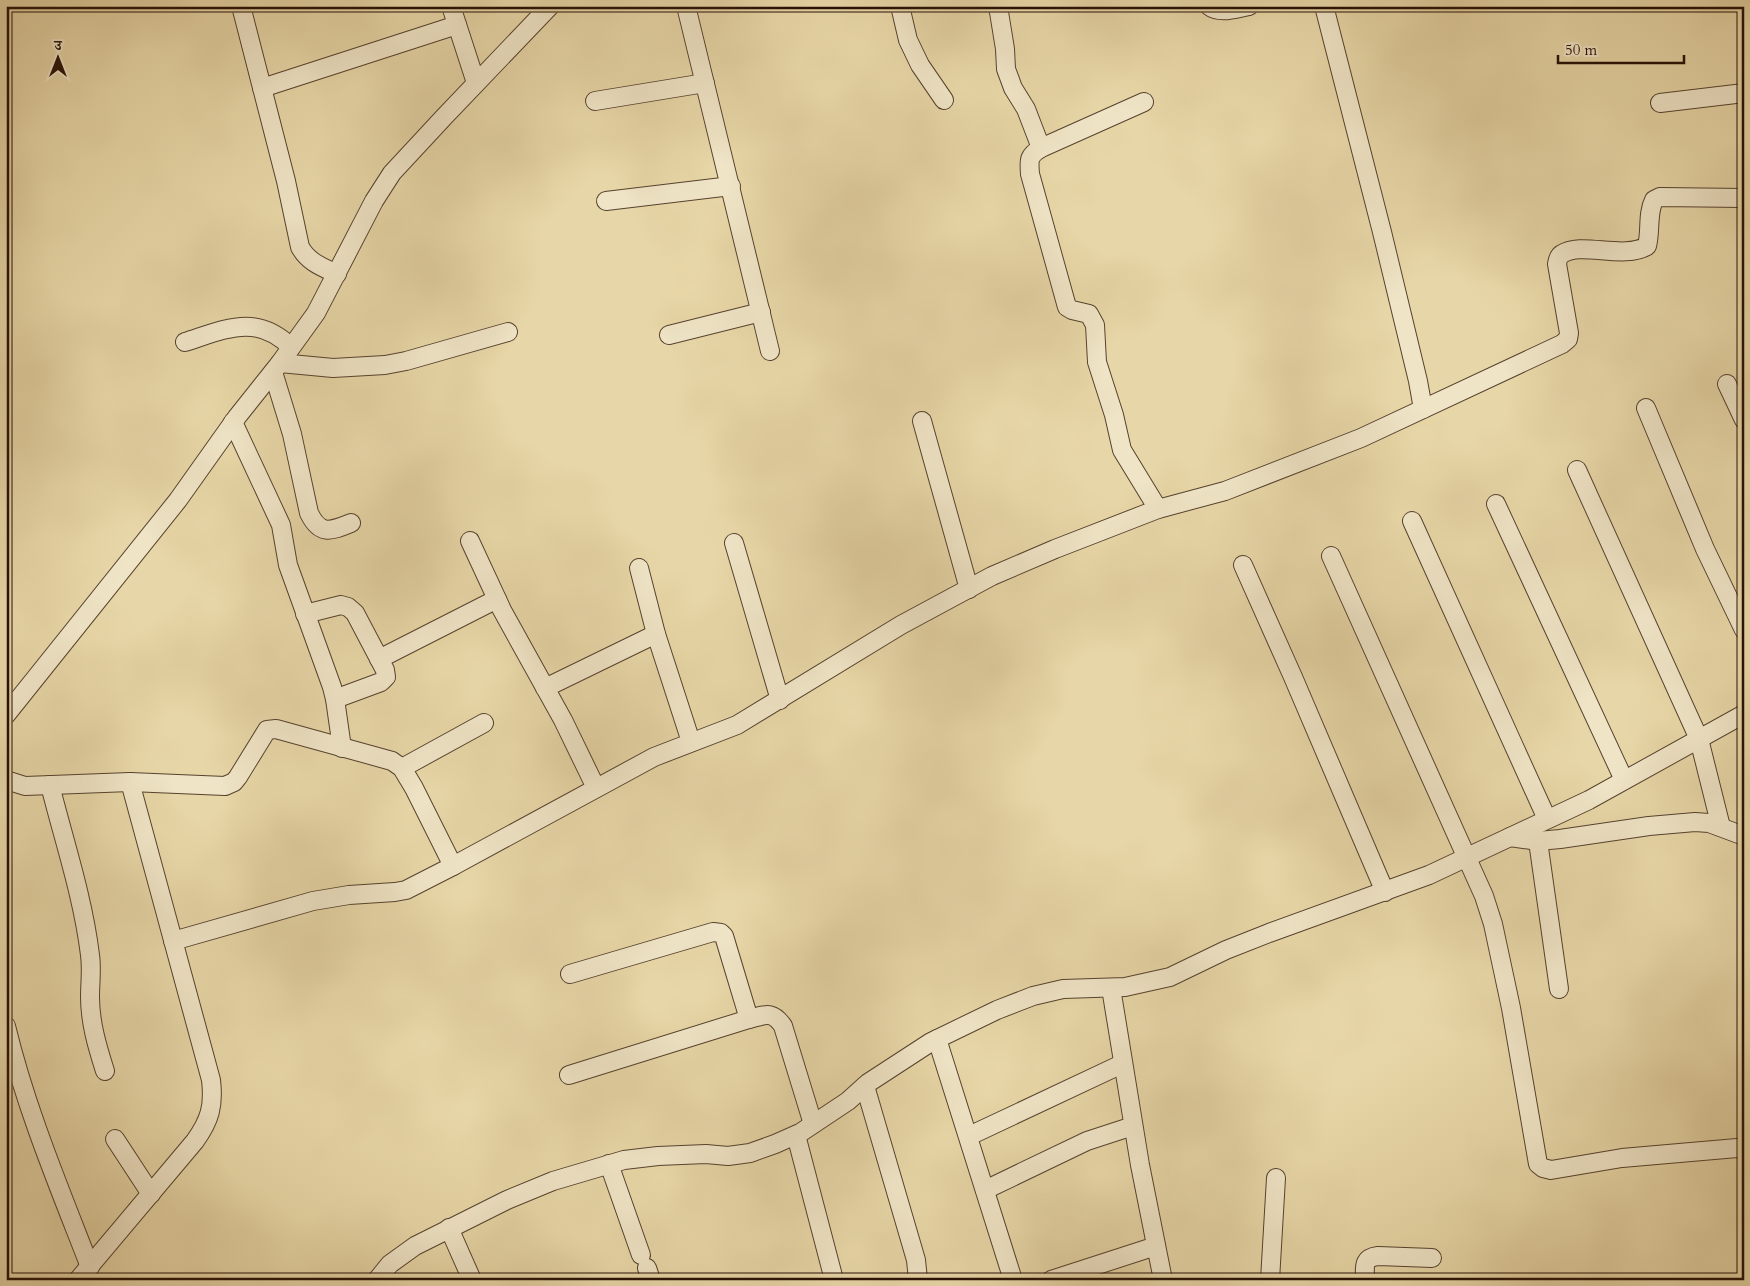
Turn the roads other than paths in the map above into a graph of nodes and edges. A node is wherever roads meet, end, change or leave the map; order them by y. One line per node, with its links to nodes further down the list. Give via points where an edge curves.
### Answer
1 (241, 6): 13 (street)
2 (451, 6): 10 (street)
3 (550, 6): 11 (street)
4 (686, 6): 12 (street)
5 (900, 6): 15 (street, via 908,40)
6 (998, 6): 19 (street, via 1006,49 1006,69)
7 (1209, 6): 8 (street, via 1234,10)
8 (1249, 6)
9 (1324, 6): 33 (street)
10 (457, 25): 11 (street); 13 (street)
11 (476, 83): 23 (street, via 392,173)
12 (705, 83): 16 (street); 20 (street)
13 (262, 88): 23 (street, via 300,247 314,263)
14 (1744, 93): 18 (street)
15 (944, 100)
16 (595, 101)
17 (1144, 102): 19 (street)
18 (1660, 103)
19 (1041, 148): 39 (street, via 1032,153 1030,174 1067,307 1092,317 1097,362 1122,450)
20 (731, 186): 22 (street); 24 (street)
21 (1744, 198): 33 (street, via 1660,197 1651,207 1647,246 1630,252 1574,250 1562,254 1557,264 1566,306 1568,339)
22 (606, 201)
23 (336, 274): 28 (street, via 316,313)
24 (761, 312): 26 (street); 29 (street)
25 (508, 332): 30 (street, via 385,365)
26 (669, 335)
27 (185, 342): 28 (street, via 233,327 254,326 281,337)
28 (291, 347): 30 (street)
29 (770, 350)
30 (277, 367): 36 (street); 41 (street, via 309,513 320,528 333,530)
31 (1727, 384): 34 (street)
32 (1646, 408): 50 (street, via 1705,549)
33 (1423, 409): 39 (street, via 1361,438 1225,491)
34 (1744, 420)
35 (922, 421): 47 (street)
36 (233, 422): 49 (street, via 281,524 288,565); 57 (street, via 178,500)
37 (1577, 470): 59 (street)
38 (1496, 504): 64 (street)
39 (1158, 509): 47 (street, via 1055,549)
40 (1412, 521): 68 (street)
41 (351, 523)
42 (470, 541): 48 (street)
43 (734, 543): 55 (street)
44 (1332, 556): 73 (street)
45 (1243, 565): 75 (street)
46 (639, 568): 51 (street)
47 (969, 589): 55 (street, via 901,625)
48 (497, 599): 52 (street); 53 (street)
49 (305, 614): 52 (street, via 348,606 355,613); 54 (street)
50 (1744, 630)
51 (656, 634): 53 (street); 60 (street)
52 (379, 659): 54 (street, via 386,677 381,682)
53 (546, 688): 67 (street)
54 (335, 699): 61 (street)
55 (780, 700): 60 (street, via 737,725)
56 (1744, 714): 59 (street)
57 (6, 715)
58 (484, 723): 62 (street)
59 (1699, 739): 64 (street); 69 (street)
60 (691, 742): 67 (street, via 654,757)
61 (342, 748): 62 (street, via 392,761); 65 (street, via 271,729 264,734 238,777 225,786)
62 (402, 768): 74 (street)
63 (6, 780): 66 (street, via 25,786)
64 (1624, 780): 68 (street)
65 (130, 782): 66 (street); 76 (street)
66 (50, 785): 84 (street, via 81,907 90,956 93,1026)
67 (596, 788): 74 (street)
68 (1547, 819): 71 (street)
69 (1721, 828): 70 (street); 72 (street, via 1695,822)
70 (1744, 836)
71 (1510, 837): 72 (street); 73 (street)
72 (1538, 840): 79 (street)
73 (1467, 858): 75 (street); 92 (street, via 1484,896 1499,950 1538,1164 1551,1170 1622,1158)
74 (453, 866): 76 (street, via 406,890 313,901)
75 (1385, 892): 78 (street, via 1269,933 1170,977)
76 (173, 941): 96 (street, via 211,1080 212,1102 205,1127)
77 (570, 974): 80 (street, via 713,932 721,933)
78 (1110, 988): 82 (street, via 1063,989 1033,996); 83 (street)
79 (1559, 989)
80 (748, 1019): 85 (street); 87 (street, via 774,1016 783,1026)
81 (6, 1026): 101 (street)
82 (937, 1039): 86 (street); 90 (street)
83 (1122, 1064): 88 (street); 90 (street)
84 (106, 1071)
85 (569, 1074)
86 (865, 1086): 87 (street); 106 (street, via 916,1260)
87 (813, 1124): 89 (street)
88 (1133, 1126): 95 (street, via 1087,1142); 98 (street)
89 (796, 1135): 93 (street, via 750,1153 658,1156); 103 (street)
90 (968, 1136): 95 (street)
91 (115, 1139): 96 (street)
92 (1744, 1150)
93 (609, 1164): 97 (street, via 553,1181); 100 (street)
94 (1276, 1178): 110 (street)
95 (986, 1190): 107 (street)
96 (151, 1194): 101 (street)
97 (449, 1228): 104 (street, via 390,1264); 105 (street)
98 (1156, 1246): 102 (street); 109 (street)
99 (1432, 1258): 111 (street, via 1369,1258 1365,1265)
100 (647, 1268)
101 (84, 1273)
102 (1085, 1274): 108 (street)
103 (833, 1276)
104 (377, 1280)
105 (472, 1280)
106 (918, 1280)
107 (1013, 1280)
108 (1051, 1280)
109 (1163, 1280)
110 (1270, 1280)
111 (1365, 1280)

